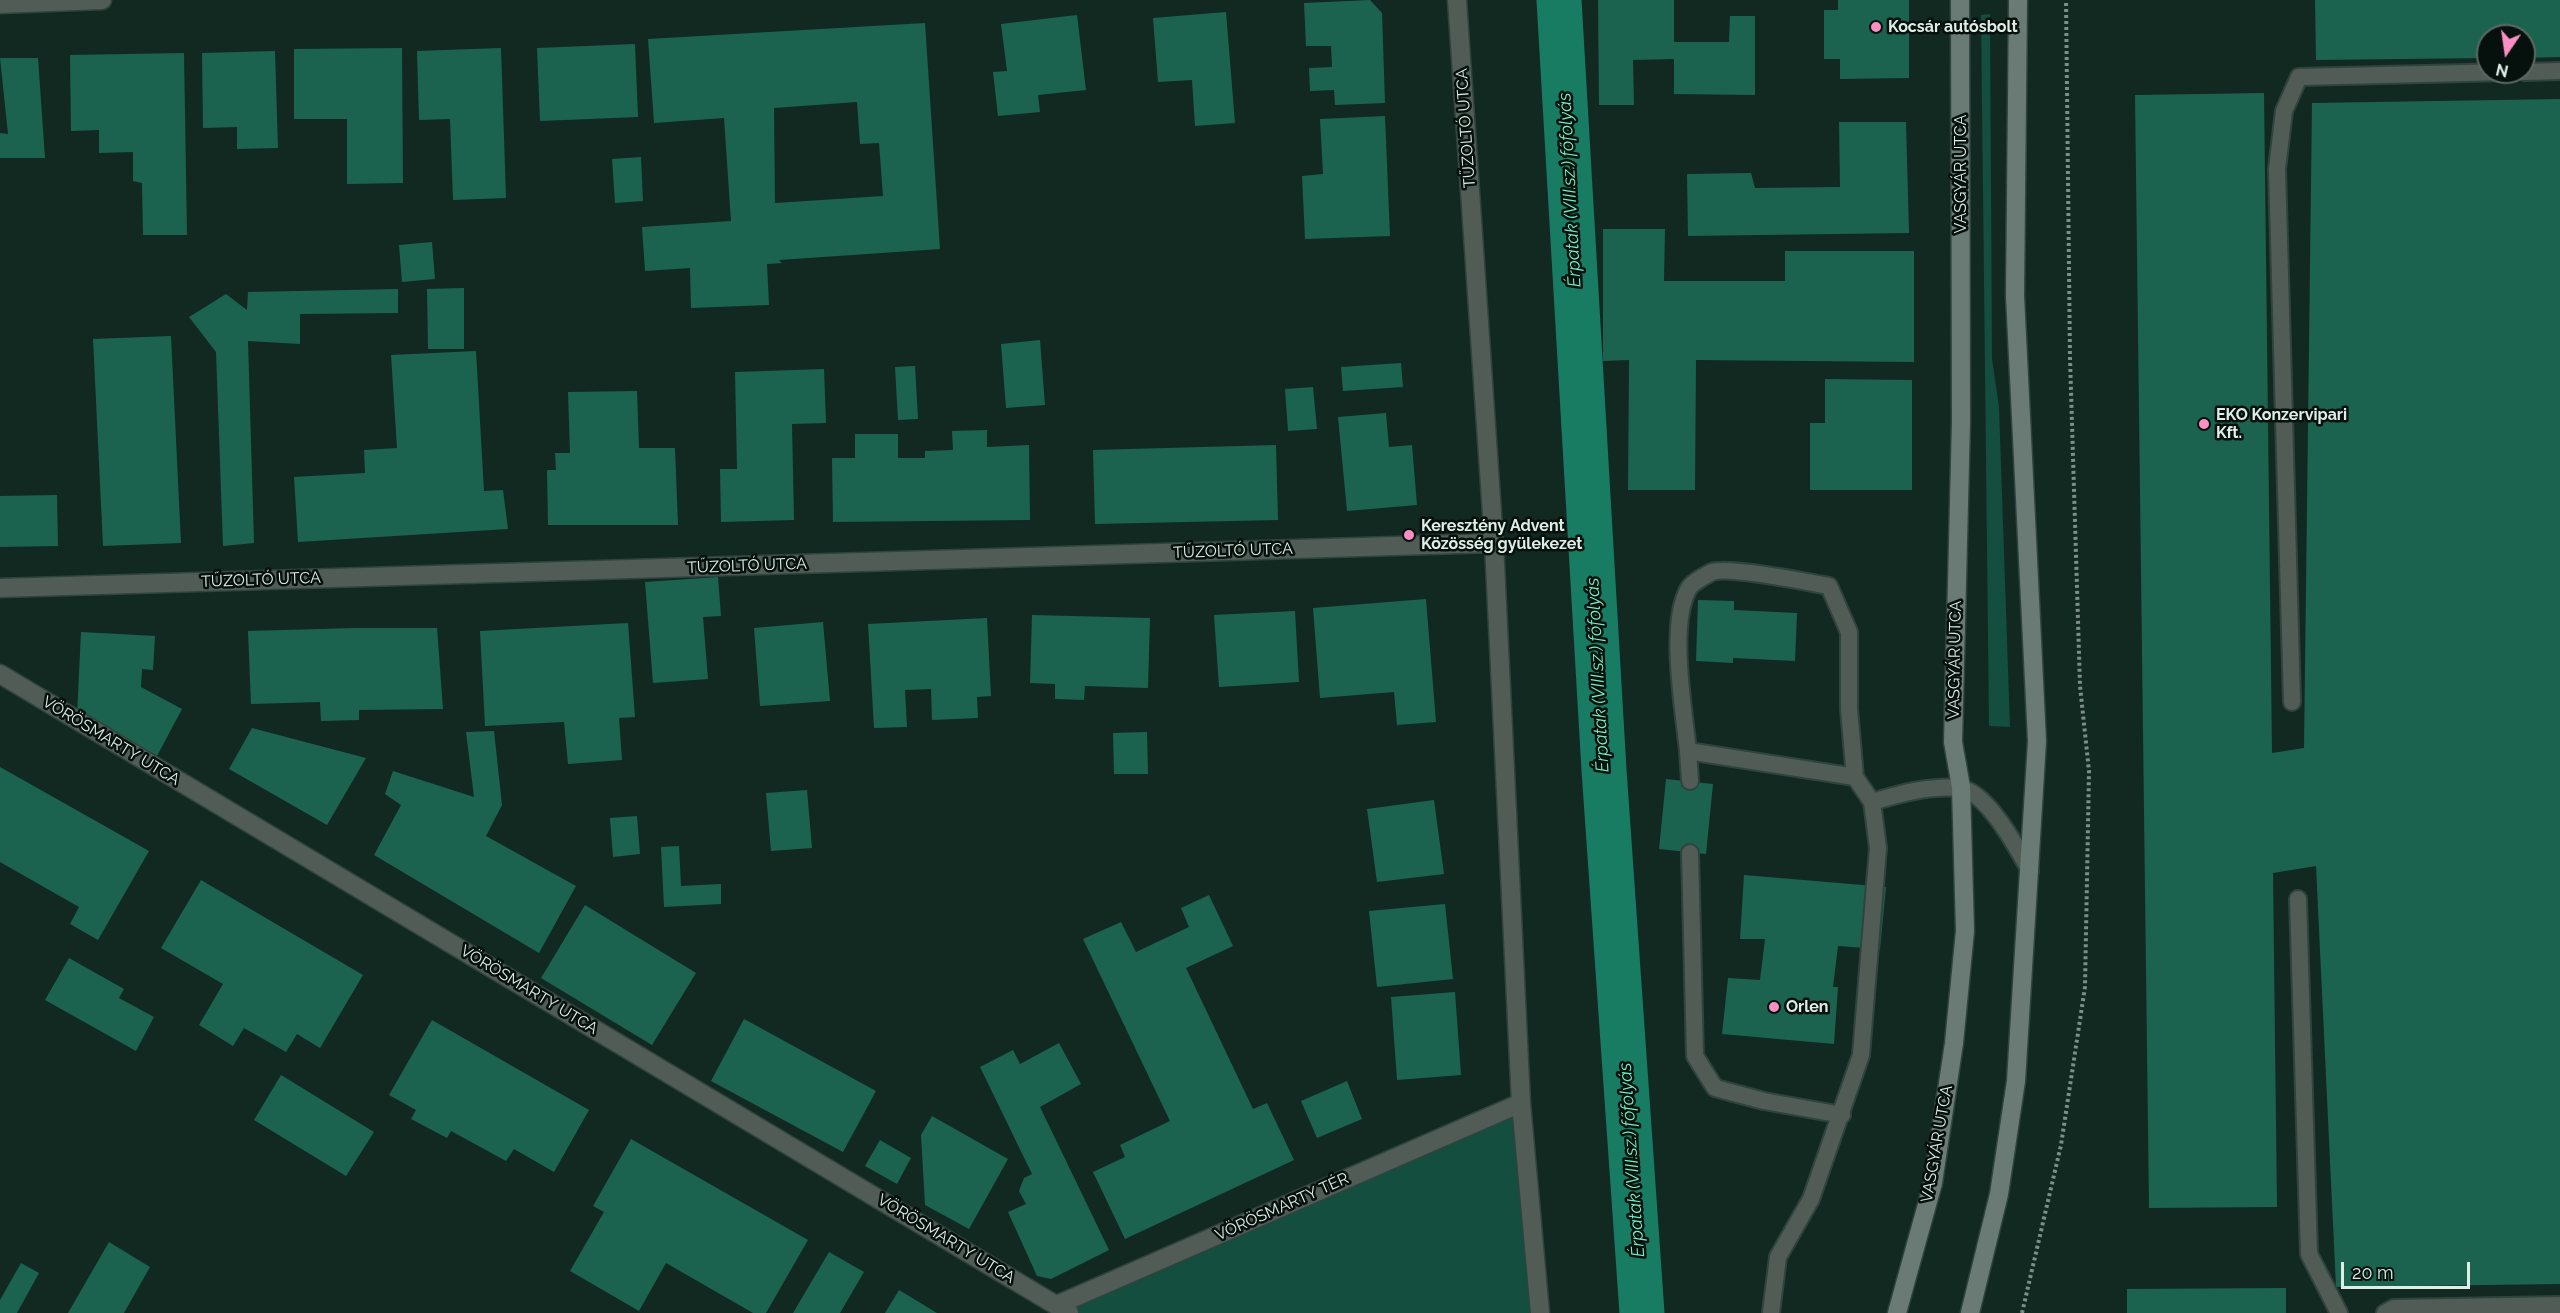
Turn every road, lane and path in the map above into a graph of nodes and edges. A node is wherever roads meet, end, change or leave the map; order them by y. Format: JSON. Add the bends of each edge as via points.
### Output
{"nodes":[{"id":1,"x":102,"y":0,"type":"edge"},
{"id":2,"x":1457,"y":0,"type":"edge"},
{"id":3,"x":1960,"y":0,"type":"edge"},
{"id":4,"x":2018,"y":0,"type":"edge"},
{"id":5,"x":2066,"y":0,"type":"edge"},
{"id":6,"x":0,"y":4,"type":"edge"},
{"id":7,"x":2560,"y":71,"type":"edge"},
{"id":8,"x":2536,"y":72,"type":"edge"},
{"id":9,"x":2476,"y":73,"type":"edge"},
{"id":10,"x":1494,"y":543,"type":"junction"},
{"id":11,"x":0,"y":588,"type":"edge"},
{"id":12,"x":0,"y":674,"type":"edge"},
{"id":13,"x":2292,"y":702,"type":"dead end"},
{"id":14,"x":1688,"y":751,"type":"junction"},
{"id":15,"x":1855,"y":777,"type":"junction"},
{"id":16,"x":1690,"y":781,"type":"dead end"},
{"id":17,"x":1961,"y":787,"type":"junction"},
{"id":18,"x":1872,"y":802,"type":"junction"},
{"id":19,"x":1690,"y":853,"type":"dead end"},
{"id":20,"x":2030,"y":871,"type":"junction"},
{"id":21,"x":2298,"y":899,"type":"dead end"},
{"id":22,"x":1521,"y":1103,"type":"junction"},
{"id":23,"x":1842,"y":1115,"type":"junction"},
{"id":24,"x":2560,"y":1305,"type":"edge"},
{"id":25,"x":1063,"y":1309,"type":"edge"},
{"id":26,"x":1540,"y":1313,"type":"edge"},
{"id":27,"x":1771,"y":1313,"type":"edge"},
{"id":28,"x":1897,"y":1313,"type":"edge"},
{"id":29,"x":1970,"y":1313,"type":"edge"},
{"id":30,"x":2022,"y":1313,"type":"edge"},
{"id":31,"x":2339,"y":1313,"type":"edge"},
{"id":32,"x":2385,"y":1313,"type":"edge"}],
"edges":[{"from":1,"to":6,"type":"street"},
{"from":2,"to":10,"type":"street","name":"TŰZOLTÓ UTCA"},
{"from":3,"to":17,"type":"main road","name":"VASGYÁR UTCA","via":[[1961,422],[1953,742]]},
{"from":4,"to":20,"type":"main road","via":[[2015,296],[2037,741]]},
{"from":5,"to":30,"type":"path","via":[[2077,604],[2089,771],[2085,987],[2061,1144]]},
{"from":7,"to":8,"type":"lane"},
{"from":9,"to":13,"type":"lane","via":[[2299,77],[2284,111],[2277,169]]},
{"from":10,"to":11,"type":"street","name":"TŰZOLTÓ UTCA"},
{"from":10,"to":22,"type":"street","name":"TŰZOLTÓ UTCA"},
{"from":12,"to":25,"type":"street","name":"VÖRÖSMARTY UTCA"},
{"from":14,"to":15,"type":"lane"},
{"from":14,"to":15,"type":"lane","via":[[1679,674],[1681,615],[1690,587],[1713,572],[1771,575],[1829,586],[1849,632],[1849,709]]},
{"from":14,"to":16,"type":"lane"},
{"from":15,"to":18,"type":"lane"},
{"from":17,"to":18,"type":"lane","via":[[1908,791]]},
{"from":17,"to":20,"type":"lane","via":[[2003,823]]},
{"from":17,"to":28,"type":"main road","name":"VASGYÁR UTCA","via":[[1965,932],[1954,1043],[1933,1183]]},
{"from":18,"to":23,"type":"lane","via":[[1878,848],[1861,1055]]},
{"from":19,"to":23,"type":"lane","via":[[1695,1056],[1715,1088]]},
{"from":20,"to":29,"type":"main road","via":[[2016,1081],[1999,1194]]},
{"from":21,"to":31,"type":"lane","via":[[2309,1254]]},
{"from":22,"to":25,"type":"street","name":"VÖRÖSMARTY TÉR"},
{"from":22,"to":26,"type":"street"},
{"from":23,"to":27,"type":"lane","via":[[1811,1199],[1778,1257]]},
{"from":24,"to":32,"type":"lane","via":[[2394,1308]]}]}
